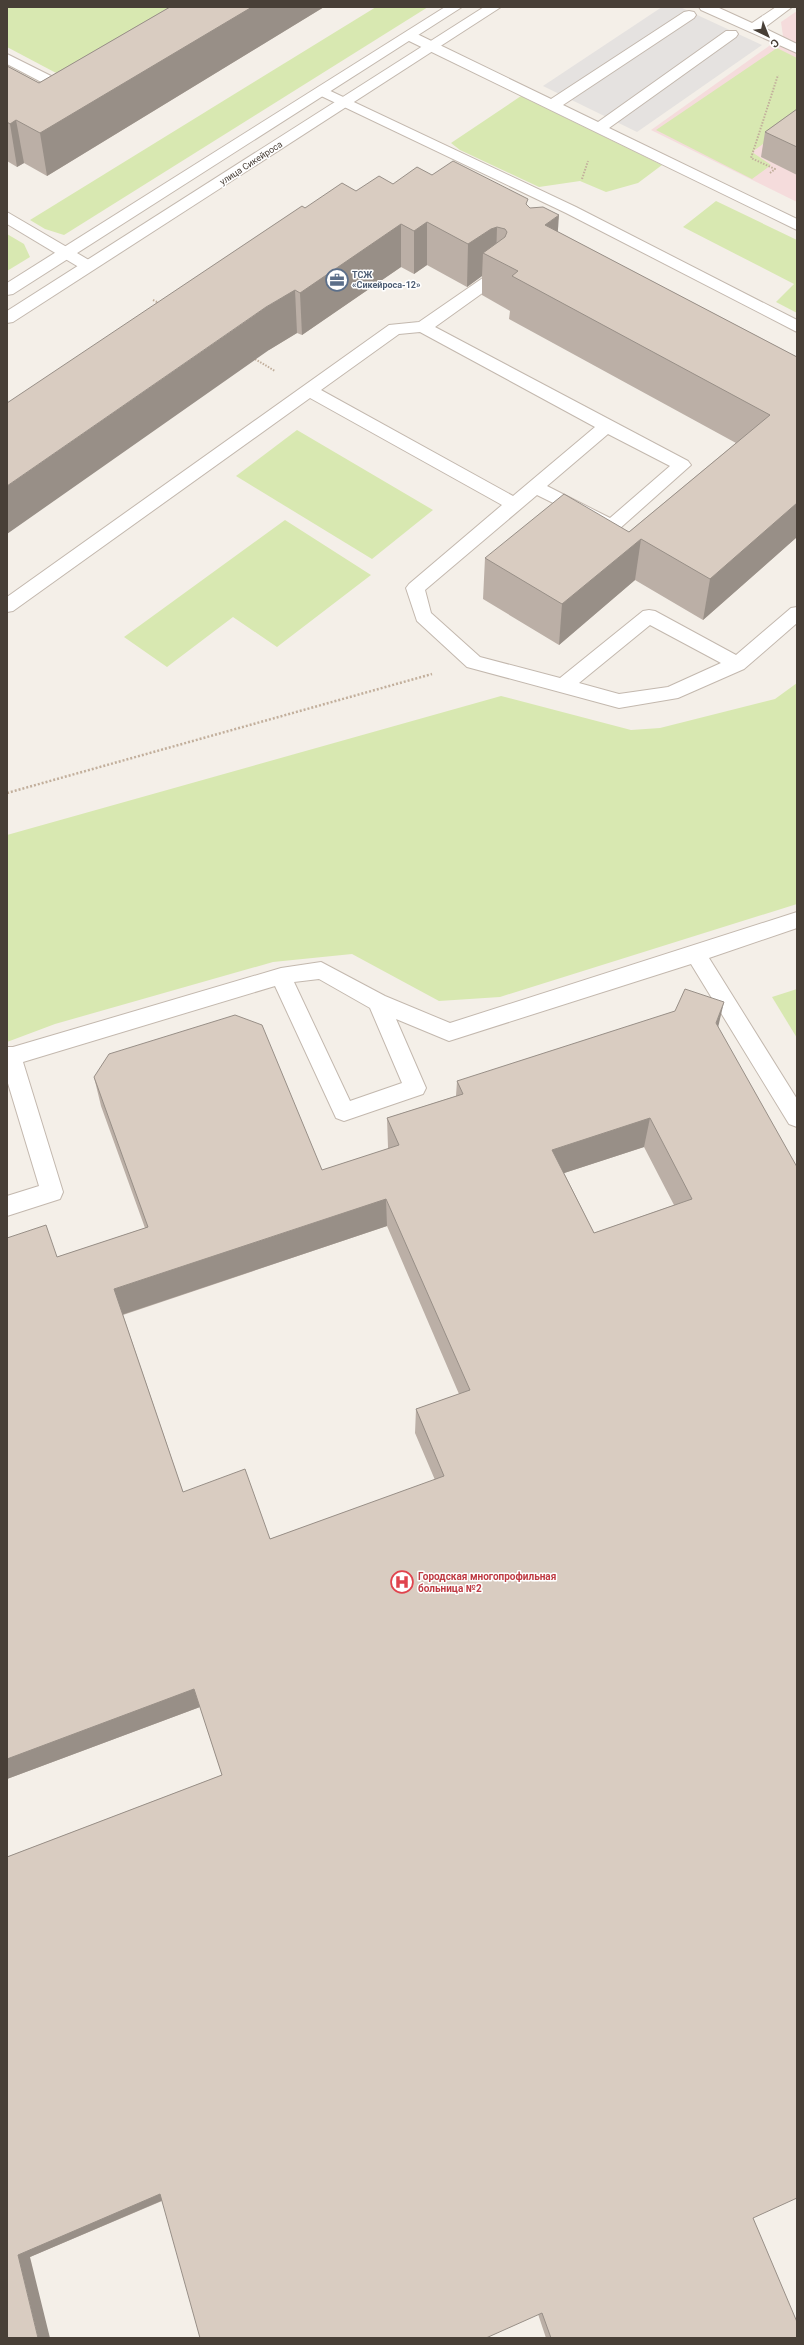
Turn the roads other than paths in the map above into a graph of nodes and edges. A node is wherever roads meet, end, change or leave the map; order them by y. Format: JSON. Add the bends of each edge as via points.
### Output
{"nodes":[{"id":1,"x":455,"y":7,"type":"edge"},
{"id":2,"x":494,"y":7,"type":"edge"},
{"id":3,"x":706,"y":7,"type":"edge"},
{"id":4,"x":785,"y":7,"type":"edge"},
{"id":5,"x":689,"y":15,"type":"dead end"},
{"id":6,"x":753,"y":29,"type":"junction"},
{"id":7,"x":730,"y":34,"type":"dead end"},
{"id":8,"x":410,"y":36,"type":"junction"},
{"id":9,"x":432,"y":46,"type":"junction"},
{"id":10,"x":797,"y":49,"type":"edge"},
{"id":11,"x":7,"y":58,"type":"edge"},
{"id":12,"x":52,"y":82,"type":"edge"},
{"id":13,"x":322,"y":91,"type":"junction"},
{"id":14,"x":346,"y":102,"type":"junction"},
{"id":15,"x":553,"y":105,"type":"junction"},
{"id":16,"x":599,"y":128,"type":"junction"},
{"id":17,"x":7,"y":217,"type":"edge"},
{"id":18,"x":797,"y":224,"type":"edge"},
{"id":19,"x":66,"y":253,"type":"junction"},
{"id":20,"x":88,"y":266,"type":"junction"},
{"id":21,"x":496,"y":276,"type":"edge"},
{"id":22,"x":7,"y":290,"type":"edge"},
{"id":23,"x":7,"y":318,"type":"edge"},
{"id":24,"x":423,"y":327,"type":"junction"},
{"id":25,"x":797,"y":327,"type":"edge"},
{"id":26,"x":310,"y":391,"type":"junction"},
{"id":27,"x":607,"y":426,"type":"junction"},
{"id":28,"x":534,"y":486,"type":"junction"},
{"id":29,"x":514,"y":504,"type":"junction"},
{"id":30,"x":7,"y":606,"type":"edge"},
{"id":31,"x":797,"y":613,"type":"edge"},
{"id":32,"x":737,"y":664,"type":"junction"},
{"id":33,"x":563,"y":686,"type":"junction"},
{"id":34,"x":797,"y":920,"type":"edge"},
{"id":35,"x":696,"y":954,"type":"junction"},
{"id":36,"x":281,"y":976,"type":"junction"},
{"id":37,"x":378,"y":1002,"type":"junction"},
{"id":38,"x":9,"y":1057,"type":"edge"},
{"id":39,"x":797,"y":1118,"type":"edge"},
{"id":40,"x":7,"y":1206,"type":"edge"}],
"edges":[{"from":1,"to":8,"type":"street"},
{"from":2,"to":9,"type":"street","name":"улица Сикейроса"},
{"from":3,"to":6,"type":"street"},
{"from":4,"to":6,"type":"street"},
{"from":5,"to":15,"type":"street"},
{"from":6,"to":10,"type":"street"},
{"from":7,"to":16,"type":"street"},
{"from":8,"to":9,"type":"street"},
{"from":8,"to":13,"type":"street"},
{"from":9,"to":14,"type":"street","name":"улица Сикейроса"},
{"from":9,"to":15,"type":"street"},
{"from":11,"to":12,"type":"street"},
{"from":13,"to":14,"type":"street"},
{"from":13,"to":19,"type":"street"},
{"from":14,"to":20,"type":"street","name":"улица Сикейроса"},
{"from":14,"to":25,"type":"street","via":[[566,216]]},
{"from":15,"to":16,"type":"street"},
{"from":16,"to":18,"type":"street"},
{"from":17,"to":19,"type":"street"},
{"from":19,"to":20,"type":"street"},
{"from":19,"to":22,"type":"street"},
{"from":20,"to":23,"type":"street","name":"улица Сикейроса"},
{"from":21,"to":24,"type":"street"},
{"from":24,"to":26,"type":"street","via":[[395,329]]},
{"from":24,"to":27,"type":"street"},
{"from":26,"to":29,"type":"street"},
{"from":26,"to":30,"type":"street"},
{"from":27,"to":28,"type":"street"},
{"from":27,"to":28,"type":"street","via":[[682,465],[612,526]]},
{"from":28,"to":29,"type":"street"},
{"from":29,"to":33,"type":"street","via":[[415,588],[423,616],[474,662]]},
{"from":31,"to":32,"type":"street"},
{"from":32,"to":33,"type":"street","via":[[671,693],[620,701]]},
{"from":32,"to":33,"type":"street","via":[[649,616]]},
{"from":34,"to":35,"type":"street"},
{"from":35,"to":37,"type":"street","via":[[449,1032]]},
{"from":35,"to":39,"type":"street"},
{"from":36,"to":37,"type":"street","via":[[321,970]]},
{"from":36,"to":37,"type":"street","via":[[344,1112],[415,1088]]},
{"from":36,"to":38,"type":"street"},
{"from":38,"to":40,"type":"street","via":[[52,1192]]}]}
